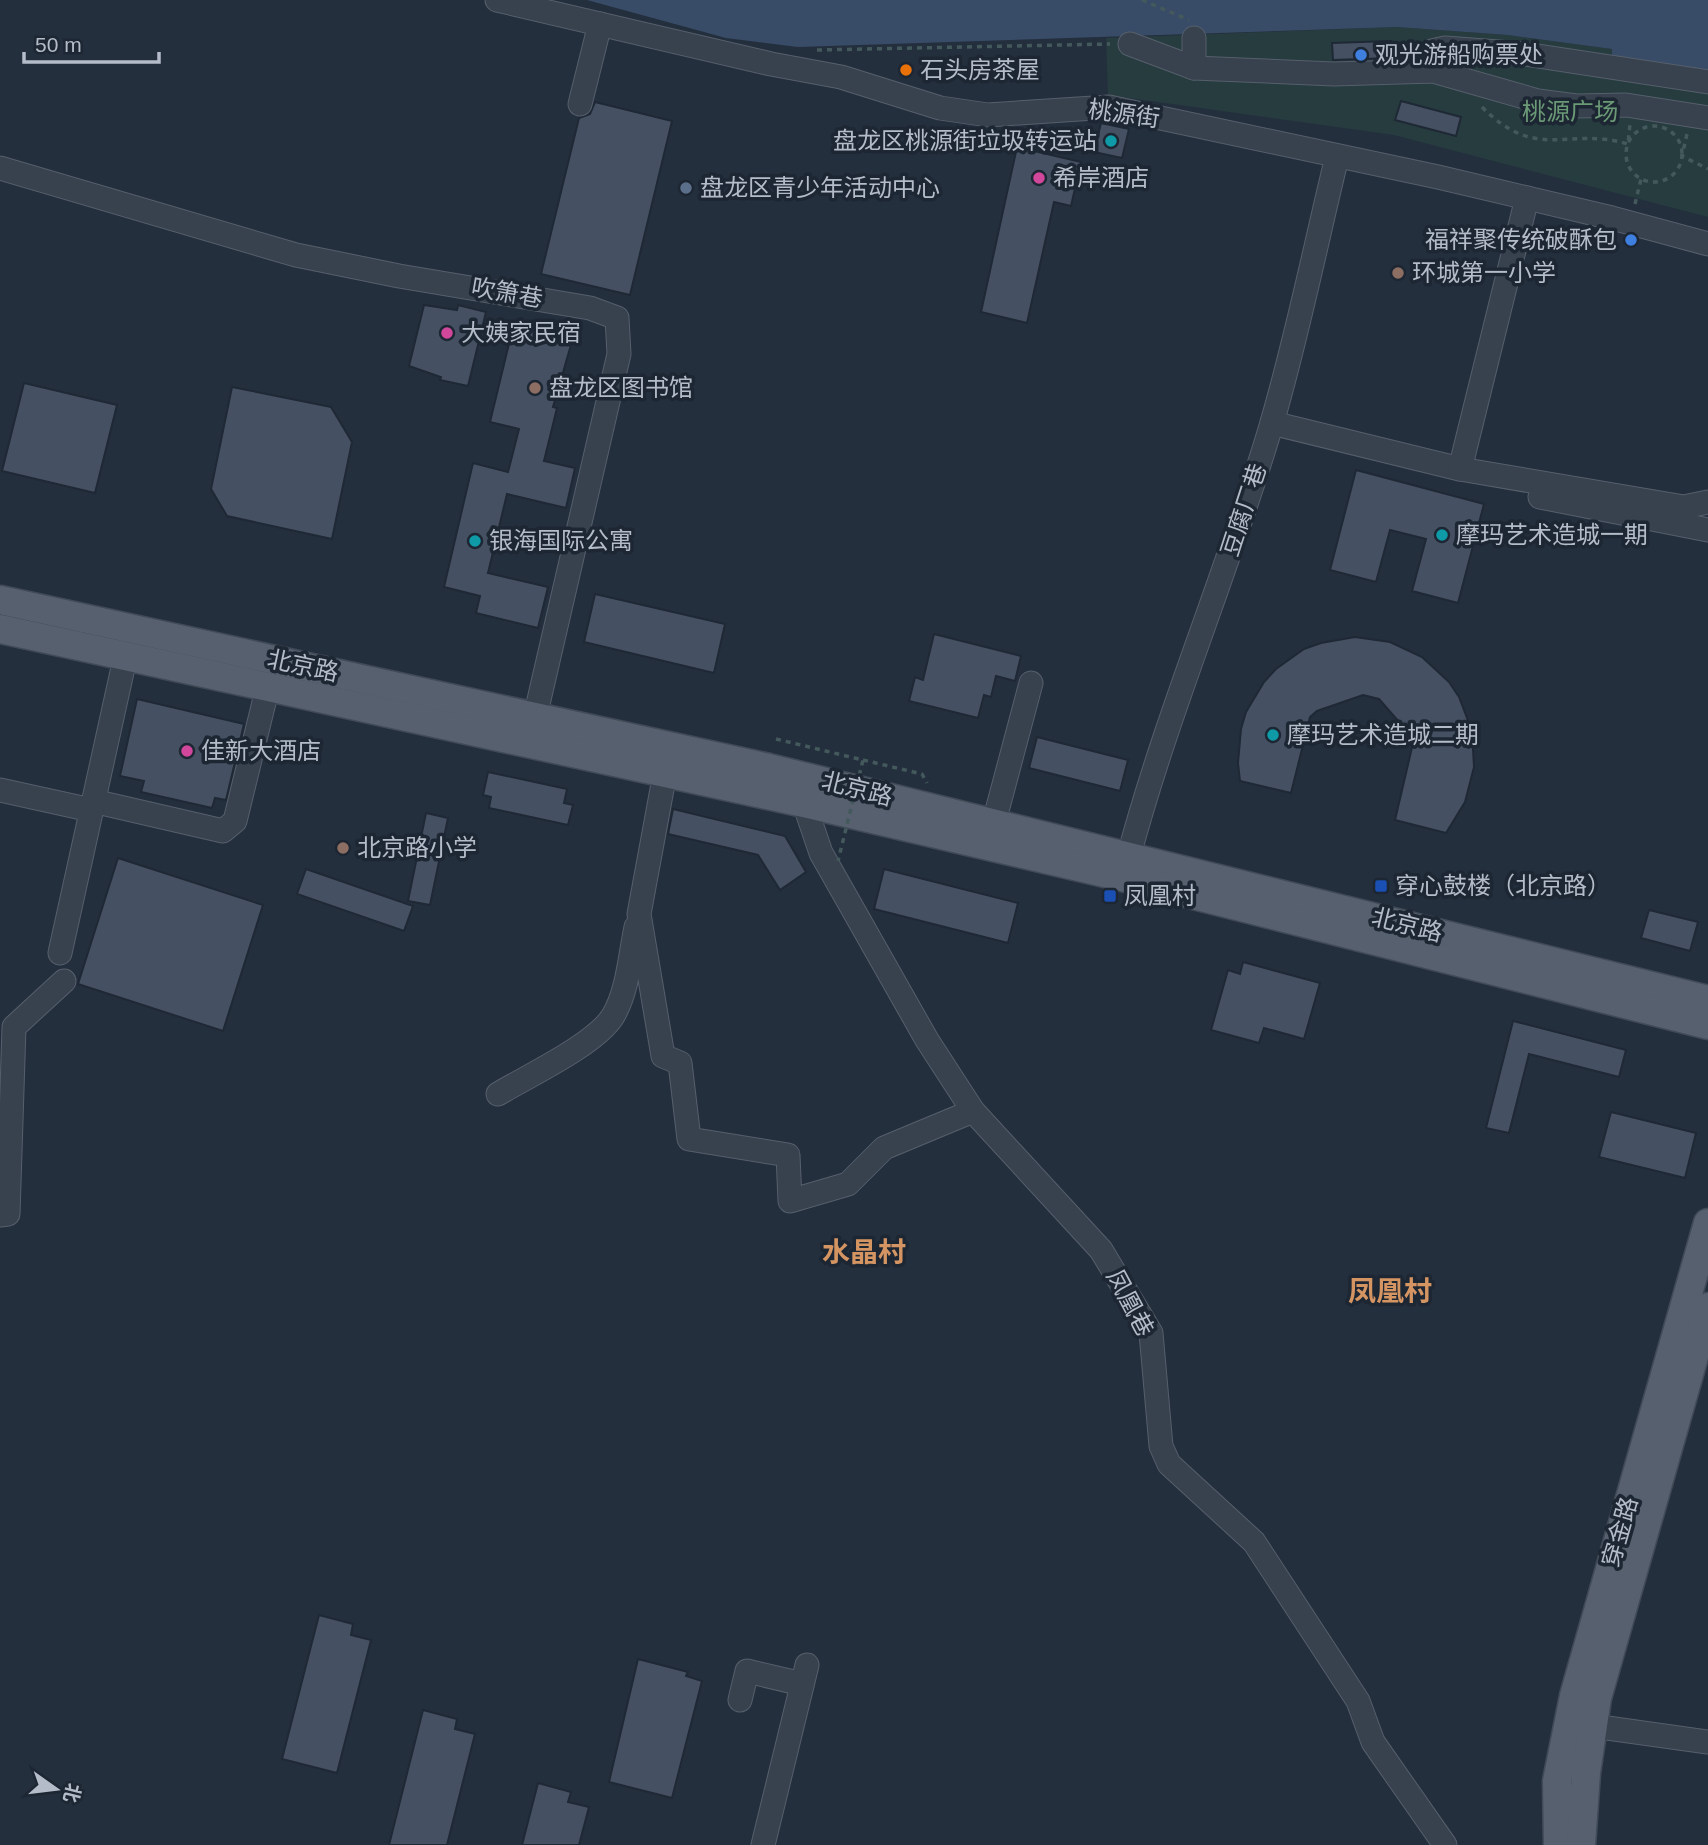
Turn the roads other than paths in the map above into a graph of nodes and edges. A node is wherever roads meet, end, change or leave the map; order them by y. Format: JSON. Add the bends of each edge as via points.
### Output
{"nodes":[{"id":1,"x":497,"y":0,"type":"edge"},
{"id":2,"x":600,"y":24,"type":"junction"},
{"id":3,"x":1195,"y":38,"type":"road end"},
{"id":4,"x":1130,"y":44,"type":"road end"},
{"id":5,"x":1194,"y":68,"type":"junction"},
{"id":6,"x":1423,"y":71,"type":"junction"},
{"id":7,"x":1708,"y":82,"type":"edge"},
{"id":8,"x":580,"y":104,"type":"dead end"},
{"id":9,"x":1708,"y":118,"type":"edge"},
{"id":10,"x":1337,"y":157,"type":"junction"},
{"id":11,"x":0,"y":168,"type":"edge"},
{"id":12,"x":1527,"y":198,"type":"junction"},
{"id":13,"x":1708,"y":244,"type":"edge"},
{"id":14,"x":1272,"y":423,"type":"junction"},
{"id":15,"x":1460,"y":469,"type":"junction"},
{"id":16,"x":1507,"y":491,"type":"dead end"},
{"id":17,"x":1708,"y":502,"type":"edge"},
{"id":18,"x":1708,"y":530,"type":"edge"},
{"id":19,"x":0,"y":600,"type":"edge"},
{"id":20,"x":0,"y":629,"type":"edge"},
{"id":21,"x":126,"y":654,"type":"junction"},
{"id":22,"x":1031,"y":683,"type":"dead end"},
{"id":23,"x":268,"y":686,"type":"junction"},
{"id":24,"x":535,"y":717,"type":"junction"},
{"id":25,"x":665,"y":773,"type":"junction"},
{"id":26,"x":0,"y":790,"type":"edge"},
{"id":27,"x":804,"y":803,"type":"junction"},
{"id":28,"x":99,"y":807,"type":"junction"},
{"id":29,"x":993,"y":822,"type":"junction"},
{"id":30,"x":1129,"y":855,"type":"junction"},
{"id":31,"x":639,"y":914,"type":"junction"},
{"id":32,"x":60,"y":953,"type":"dead end"},
{"id":33,"x":64,"y":981,"type":"dead end"},
{"id":34,"x":1708,"y":1000,"type":"edge"},
{"id":35,"x":1708,"y":1025,"type":"edge"},
{"id":36,"x":498,"y":1094,"type":"dead end"},
{"id":37,"x":973,"y":1111,"type":"junction"},
{"id":38,"x":4,"y":1215,"type":"edge"},
{"id":39,"x":1708,"y":1223,"type":"edge"},
{"id":40,"x":1708,"y":1307,"type":"edge"},
{"id":41,"x":740,"y":1700,"type":"dead end"},
{"id":42,"x":1593,"y":1726,"type":"junction"},
{"id":43,"x":1708,"y":1742,"type":"edge"},
{"id":44,"x":763,"y":1845,"type":"edge"},
{"id":45,"x":1445,"y":1845,"type":"edge"},
{"id":46,"x":1558,"y":1845,"type":"edge"},
{"id":47,"x":1581,"y":1845,"type":"edge"}],
"edges":[{"from":1,"to":2,"type":"street","name":"桃源街"},
{"from":2,"to":8,"type":"street"},
{"from":2,"to":10,"type":"street","name":"桃源街","via":[[841,77],[940,108],[988,115],[1109,107]]},
{"from":3,"to":5,"type":"street"},
{"from":4,"to":5,"type":"street"},
{"from":5,"to":6,"type":"street","via":[[1334,74]]},
{"from":6,"to":7,"type":"street","via":[[1432,51],[1446,48],[1538,55]]},
{"from":6,"to":9,"type":"street","via":[[1463,77],[1538,101],[1576,106],[1626,104]]},
{"from":10,"to":12,"type":"street","name":"桃源街"},
{"from":10,"to":14,"type":"street","name":"豆腐厂巷"},
{"from":11,"to":24,"type":"street","name":"吹箫巷","via":[[296,256],[590,308],[618,318],[619,354]]},
{"from":12,"to":13,"type":"street","name":"桃源街"},
{"from":12,"to":15,"type":"street"},
{"from":14,"to":15,"type":"street"},
{"from":14,"to":30,"type":"street","name":"豆腐厂巷","via":[[1146,790]]},
{"from":15,"to":17,"type":"street","via":[[1684,507]]},
{"from":16,"to":18,"type":"street"},
{"from":19,"to":24,"type":"main road","name":"北京路"},
{"from":20,"to":21,"type":"main road","name":"北京路"},
{"from":21,"to":23,"type":"main road","name":"北京路"},
{"from":21,"to":28,"type":"street"},
{"from":22,"to":29,"type":"street"},
{"from":23,"to":25,"type":"main road","name":"北京路"},
{"from":23,"to":28,"type":"street","via":[[235,821],[223,831]]},
{"from":24,"to":29,"type":"main road","name":"北京路"},
{"from":25,"to":27,"type":"main road","name":"北京路"},
{"from":25,"to":31,"type":"street"},
{"from":26,"to":28,"type":"street"},
{"from":27,"to":35,"type":"main road","name":"北京路","via":[[1122,877]]},
{"from":27,"to":37,"type":"street","name":"凤凰巷","via":[[821,853],[927,1040]]},
{"from":28,"to":32,"type":"street"},
{"from":29,"to":30,"type":"main road","name":"北京路"},
{"from":30,"to":34,"type":"main road","name":"北京路"},
{"from":31,"to":36,"type":"street","via":[[622,994],[601,1033]]},
{"from":31,"to":37,"type":"street","via":[[657,1033],[663,1056],[680,1063],[689,1139],[788,1155],[790,1201],[848,1184],[884,1148]]},
{"from":33,"to":38,"type":"street","via":[[14,1027]]},
{"from":37,"to":45,"type":"street","name":"凤凰巷","via":[[1101,1250],[1151,1333],[1160,1446],[1169,1464],[1254,1542],[1358,1701],[1373,1742]]},
{"from":39,"to":46,"type":"main road","name":"穿金路","via":[[1574,1696],[1557,1781]]},
{"from":40,"to":42,"type":"main road","name":"穿金路","via":[[1597,1698]]},
{"from":41,"to":44,"type":"street","via":[[747,1671],[804,1674]]},
{"from":42,"to":43,"type":"street"},
{"from":42,"to":47,"type":"main road","name":"穿金路"}]}
